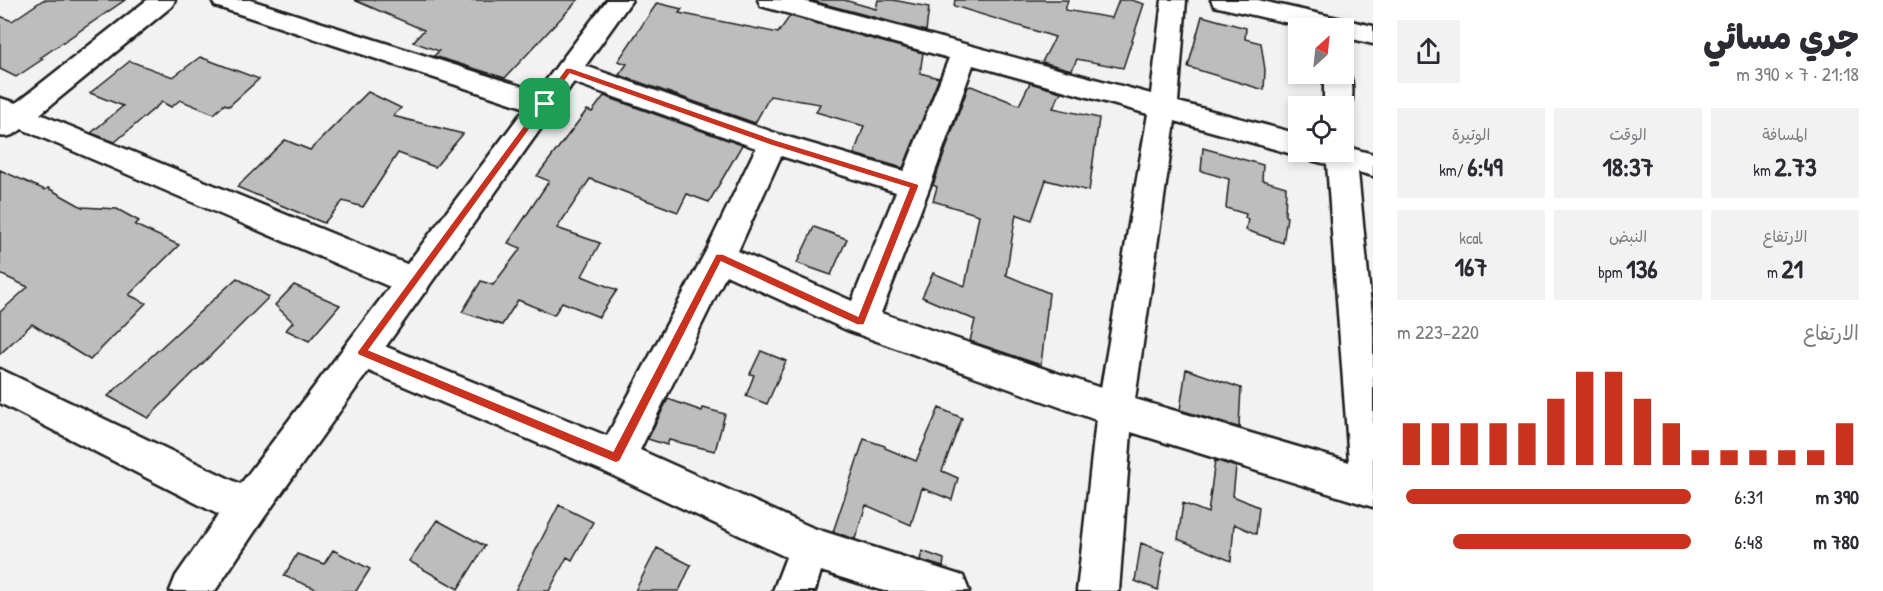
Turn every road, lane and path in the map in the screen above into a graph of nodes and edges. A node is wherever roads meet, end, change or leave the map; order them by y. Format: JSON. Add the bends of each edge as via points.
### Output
{"nodes":[{"id":1,"x":163,"y":0,"type":"edge"},
{"id":2,"x":224,"y":0,"type":"edge"},
{"id":3,"x":620,"y":0,"type":"edge"},
{"id":4,"x":771,"y":0,"type":"edge"},
{"id":5,"x":1174,"y":0,"type":"edge"},
{"id":6,"x":1223,"y":0,"type":"edge"},
{"id":7,"x":1332,"y":0,"type":"edge"},
{"id":8,"x":834,"y":9,"type":"edge"},
{"id":9,"x":1297,"y":18,"type":"edge"},
{"id":10,"x":1333,"y":18,"type":"edge"},
{"id":11,"x":1354,"y":31,"type":"edge"},
{"id":12,"x":1373,"y":35,"type":"edge"},
{"id":13,"x":964,"y":54,"type":"junction"},
{"id":14,"x":568,"y":70,"type":"junction"},
{"id":15,"x":545,"y":104,"type":"junction"},
{"id":16,"x":1163,"y":109,"type":"junction"},
{"id":17,"x":7,"y":118,"type":"edge"},
{"id":18,"x":773,"y":143,"type":"junction"},
{"id":19,"x":1288,"y":143,"type":"edge"},
{"id":20,"x":1354,"y":159,"type":"edge"},
{"id":21,"x":1335,"y":162,"type":"edge"},
{"id":22,"x":1373,"y":165,"type":"edge"},
{"id":23,"x":915,"y":186,"type":"junction"},
{"id":24,"x":719,"y":257,"type":"junction"},
{"id":25,"x":414,"y":282,"type":"junction"},
{"id":26,"x":861,"y":321,"type":"junction"},
{"id":27,"x":362,"y":352,"type":"junction"},
{"id":28,"x":0,"y":386,"type":"edge"},
{"id":29,"x":1115,"y":410,"type":"junction"},
{"id":30,"x":616,"y":458,"type":"junction"},
{"id":31,"x":1371,"y":487,"type":"edge"},
{"id":32,"x":247,"y":508,"type":"junction"},
{"id":33,"x":809,"y":547,"type":"junction"},
{"id":34,"x":198,"y":589,"type":"edge"},
{"id":35,"x":794,"y":591,"type":"edge"},
{"id":36,"x":948,"y":591,"type":"edge"},
{"id":37,"x":1098,"y":591,"type":"edge"}],
"edges":[{"from":1,"to":17,"type":"street"},
{"from":2,"to":15,"type":"street"},
{"from":3,"to":14,"type":"street"},
{"from":4,"to":8,"type":"street"},
{"from":5,"to":16,"type":"street"},
{"from":6,"to":9,"type":"street"},
{"from":7,"to":10,"type":"street"},
{"from":8,"to":13,"type":"street"},
{"from":11,"to":12,"type":"street"},
{"from":13,"to":16,"type":"street"},
{"from":13,"to":23,"type":"street"},
{"from":14,"to":15,"type":"street"},
{"from":14,"to":18,"type":"street"},
{"from":15,"to":25,"type":"street"},
{"from":16,"to":19,"type":"street"},
{"from":16,"to":29,"type":"street"},
{"from":17,"to":25,"type":"street"},
{"from":18,"to":23,"type":"street"},
{"from":18,"to":24,"type":"street"},
{"from":20,"to":22,"type":"street"},
{"from":21,"to":31,"type":"street"},
{"from":23,"to":26,"type":"street"},
{"from":24,"to":26,"type":"street"},
{"from":24,"to":30,"type":"street"},
{"from":25,"to":27,"type":"street"},
{"from":26,"to":29,"type":"street"},
{"from":27,"to":30,"type":"street"},
{"from":27,"to":32,"type":"street"},
{"from":28,"to":32,"type":"street"},
{"from":29,"to":31,"type":"street"},
{"from":29,"to":37,"type":"street"},
{"from":30,"to":33,"type":"street"},
{"from":32,"to":34,"type":"street"},
{"from":33,"to":35,"type":"street"},
{"from":33,"to":36,"type":"street"}]}
